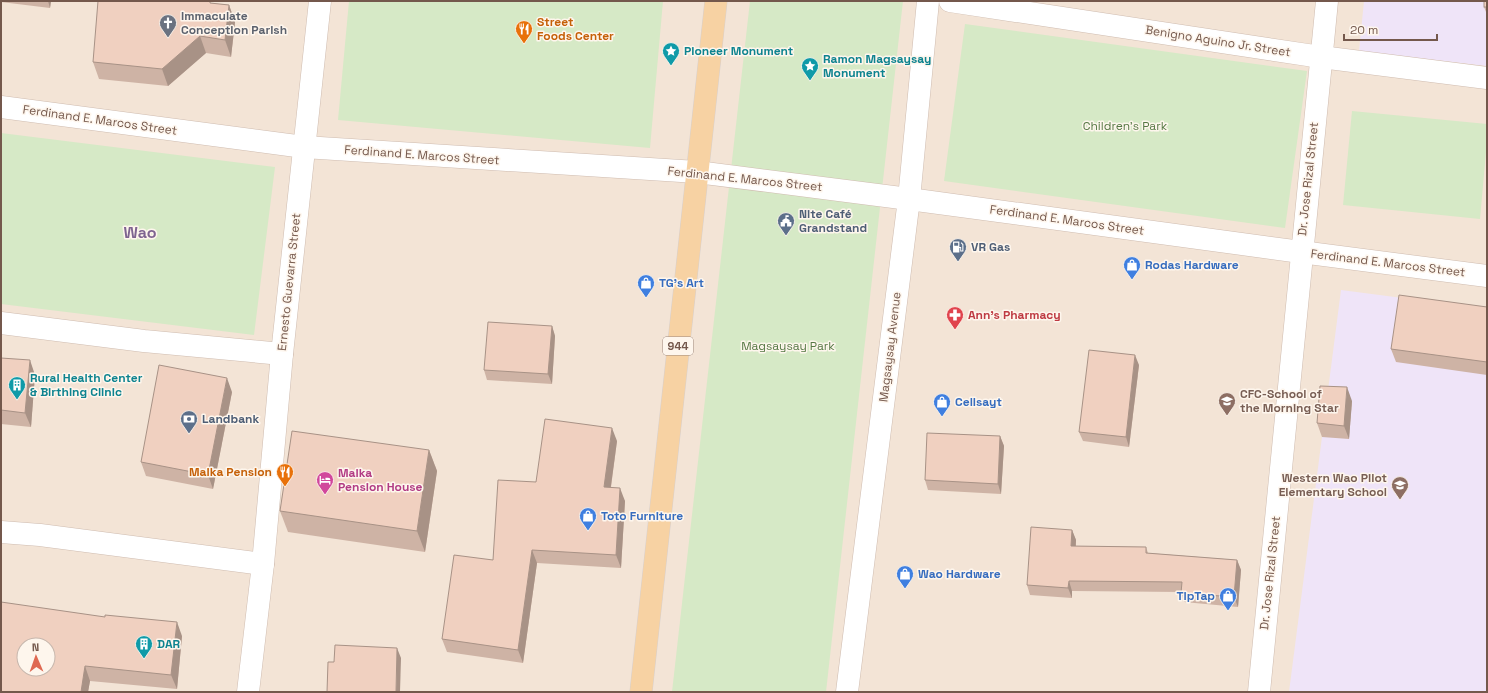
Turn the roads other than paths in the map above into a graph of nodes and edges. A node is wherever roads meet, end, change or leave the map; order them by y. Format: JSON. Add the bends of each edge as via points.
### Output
{"nodes":[{"id":1,"x":320,"y":1,"type":"edge"},
{"id":2,"x":716,"y":1,"type":"edge"},
{"id":3,"x":928,"y":1,"type":"edge"},
{"id":4,"x":950,"y":1,"type":"edge"},
{"id":5,"x":1327,"y":1,"type":"edge"},
{"id":6,"x":1320,"y":57,"type":"junction"},
{"id":7,"x":1487,"y":78,"type":"edge"},
{"id":8,"x":1,"y":107,"type":"edge"},
{"id":9,"x":304,"y":147,"type":"junction"},
{"id":10,"x":697,"y":172,"type":"junction"},
{"id":11,"x":909,"y":199,"type":"junction"},
{"id":12,"x":1301,"y":252,"type":"junction"},
{"id":13,"x":1487,"y":276,"type":"edge"},
{"id":14,"x":1,"y":323,"type":"edge"},
{"id":15,"x":282,"y":354,"type":"junction"},
{"id":16,"x":1,"y":532,"type":"edge"},
{"id":17,"x":263,"y":564,"type":"junction"},
{"id":18,"x":248,"y":692,"type":"edge"},
{"id":19,"x":641,"y":692,"type":"edge"},
{"id":20,"x":848,"y":692,"type":"edge"},
{"id":21,"x":1259,"y":692,"type":"edge"}],
"edges":[{"from":1,"to":9,"type":"street","name":"Ernesto Guevarra Street"},
{"from":2,"to":10,"type":"main road","number":"944"},
{"from":3,"to":11,"type":"street","name":"Magsaysay Avenue"},
{"from":4,"to":6,"type":"street","name":"Benigno Aguino Jr. Street"},
{"from":5,"to":6,"type":"street","name":"Dr. Jose Rizal Street"},
{"from":6,"to":7,"type":"street","name":"Benigno Aguino Jr. Street"},
{"from":6,"to":12,"type":"street","name":"Dr. Jose Rizal Street"},
{"from":8,"to":9,"type":"street","name":"Ferdinand E. Marcos Street"},
{"from":9,"to":10,"type":"street","name":"Ferdinand E. Marcos Street"},
{"from":9,"to":15,"type":"street","name":"Ernesto Guevarra Street"},
{"from":10,"to":11,"type":"street","name":"Ferdinand E. Marcos Street"},
{"from":10,"to":19,"type":"main road","number":"944"},
{"from":11,"to":12,"type":"street","name":"Ferdinand E. Marcos Street"},
{"from":11,"to":20,"type":"street","name":"Magsaysay Avenue"},
{"from":12,"to":13,"type":"street","name":"Ferdinand E. Marcos Street"},
{"from":12,"to":21,"type":"street","name":"Dr. Jose Rizal Street"},
{"from":14,"to":15,"type":"street","via":[[144,341]]},
{"from":15,"to":17,"type":"street","name":"Ernesto Guevarra Street"},
{"from":16,"to":17,"type":"street"},
{"from":17,"to":18,"type":"street","name":"Ernesto Guevarra Street"}]}
